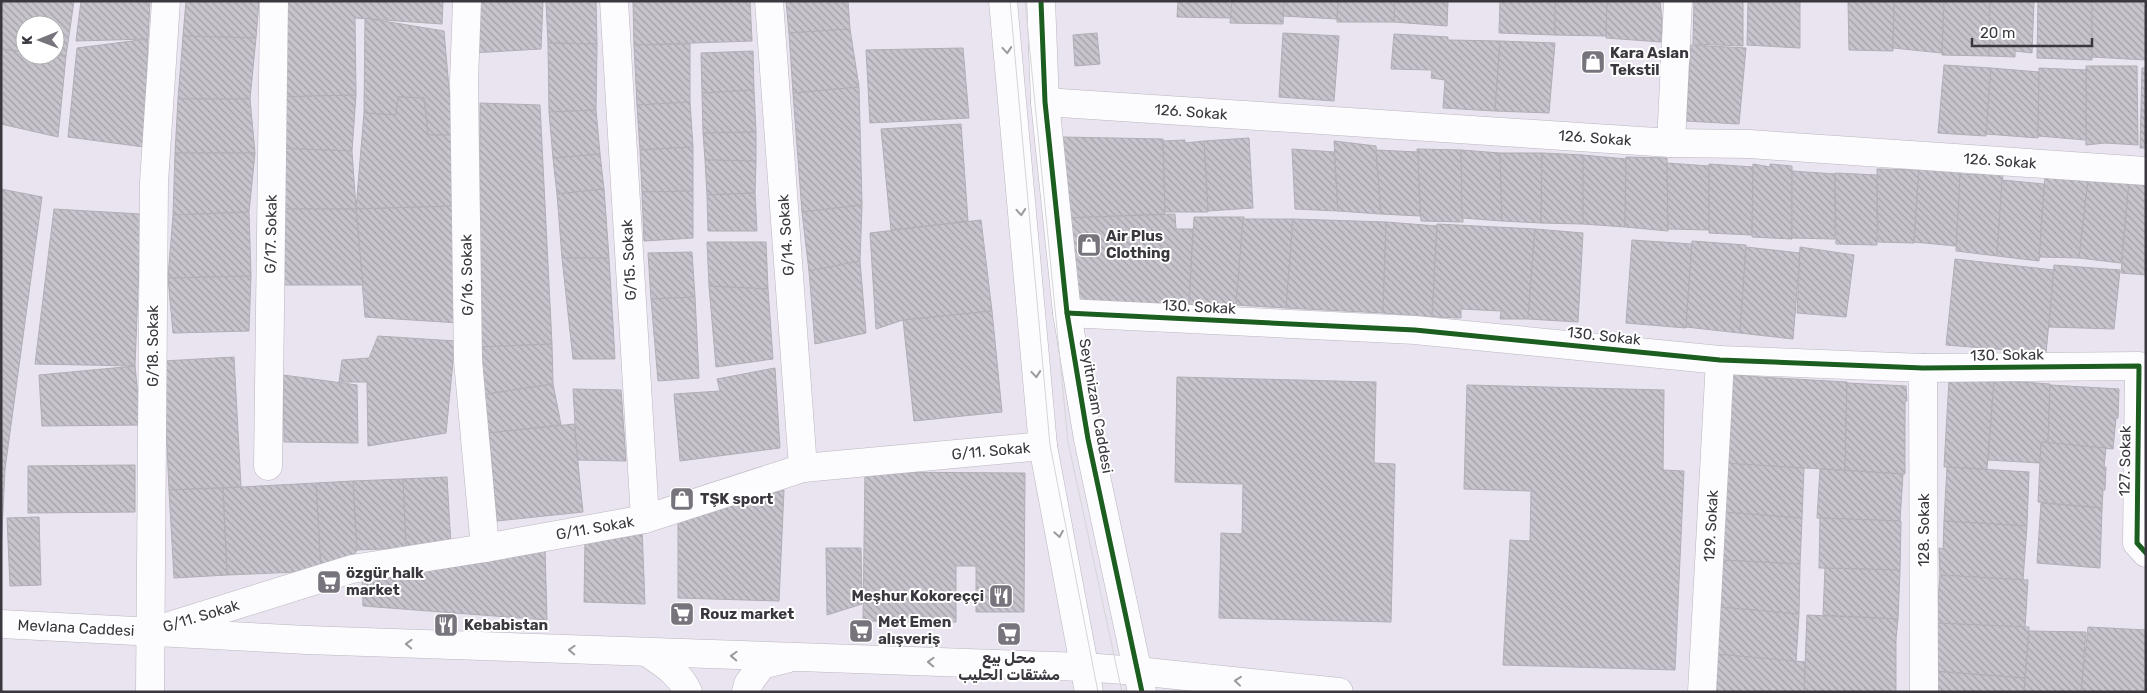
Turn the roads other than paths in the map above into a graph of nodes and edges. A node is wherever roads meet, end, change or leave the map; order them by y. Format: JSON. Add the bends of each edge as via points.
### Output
{"nodes":[{"id":1,"x":166,"y":1,"type":"edge"},
{"id":2,"x":274,"y":1,"type":"edge"},
{"id":3,"x":467,"y":1,"type":"edge"},
{"id":4,"x":614,"y":1,"type":"edge"},
{"id":5,"x":769,"y":1,"type":"edge"},
{"id":6,"x":1003,"y":1,"type":"edge"},
{"id":7,"x":1041,"y":1,"type":"edge"},
{"id":8,"x":1678,"y":1,"type":"edge"},
{"id":9,"x":1045,"y":102,"type":"junction"},
{"id":10,"x":1671,"y":143,"type":"junction"},
{"id":11,"x":2146,"y":171,"type":"edge"},
{"id":12,"x":1067,"y":312,"type":"junction"},
{"id":13,"x":1720,"y":360,"type":"junction"},
{"id":14,"x":2139,"y":366,"type":"joint"},
{"id":15,"x":1923,"y":368,"type":"junction"},
{"id":16,"x":1043,"y":446,"type":"junction"},
{"id":17,"x":268,"y":466,"type":"dead end"},
{"id":18,"x":803,"y":468,"type":"junction"},
{"id":19,"x":645,"y":519,"type":"junction"},
{"id":20,"x":485,"y":548,"type":"junction"},
{"id":21,"x":2146,"y":553,"type":"edge"},
{"id":22,"x":1,"y":624,"type":"edge"},
{"id":23,"x":151,"y":632,"type":"junction"},
{"id":24,"x":648,"y":653,"type":"junction"},
{"id":25,"x":790,"y":658,"type":"junction"},
{"id":26,"x":1086,"y":679,"type":"edge"},
{"id":27,"x":1140,"y":681,"type":"edge"},
{"id":28,"x":150,"y":692,"type":"edge"},
{"id":29,"x":688,"y":692,"type":"edge"},
{"id":30,"x":746,"y":692,"type":"edge"},
{"id":31,"x":1339,"y":692,"type":"edge"},
{"id":32,"x":1702,"y":692,"type":"edge"},
{"id":33,"x":1924,"y":692,"type":"edge"}],
"edges":[{"from":1,"to":23,"type":"street","name":"G/18. Sokak","via":[[154,182]]},
{"from":2,"to":17,"type":"street","name":"G/17. Sokak"},
{"from":3,"to":20,"type":"street","name":"G/16. Sokak","via":[[464,81],[468,361]]},
{"from":4,"to":19,"type":"street","name":"G/15. Sokak"},
{"from":5,"to":18,"type":"street","name":"G/14. Sokak"},
{"from":6,"to":16,"type":"street","one_way":true},
{"from":7,"to":9,"type":"street","name":"Seyitnizam Caddesi"},
{"from":8,"to":10,"type":"street"},
{"from":9,"to":10,"type":"street","name":"126. Sokak"},
{"from":9,"to":12,"type":"street","name":"Seyitnizam Caddesi"},
{"from":10,"to":11,"type":"street","name":"126. Sokak","via":[[1749,144]]},
{"from":12,"to":13,"type":"street","name":"130. Sokak","via":[[1415,330]]},
{"from":12,"to":27,"type":"street","name":"Seyitnizam Caddesi","via":[[1088,439]]},
{"from":13,"to":15,"type":"street","name":"130. Sokak"},
{"from":13,"to":32,"type":"street","name":"129. Sokak"},
{"from":14,"to":15,"type":"street","name":"130. Sokak"},
{"from":14,"to":21,"type":"street","name":"127. Sokak","via":[[2137,543]]},
{"from":15,"to":33,"type":"street","name":"128. Sokak"},
{"from":16,"to":18,"type":"street","name":"G/11. Sokak"},
{"from":16,"to":26,"type":"street","one_way":true},
{"from":18,"to":19,"type":"street","name":"G/11. Sokak"},
{"from":19,"to":20,"type":"street","name":"G/11. Sokak"},
{"from":20,"to":23,"type":"street","name":"G/11. Sokak","via":[[352,569]]},
{"from":22,"to":23,"type":"street","name":"Mevlana Caddesi"},
{"from":24,"to":23,"type":"street","name":"Mevlana Caddesi","one_way":true},
{"from":23,"to":28,"type":"street","name":"G/18. Sokak"},
{"from":25,"to":24,"type":"street","name":"Mevlana Caddesi","one_way":true},
{"from":24,"to":29,"type":"street","via":[[674,672],[685,683]]},
{"from":26,"to":25,"type":"street","name":"Mevlana Caddesi","one_way":true},
{"from":25,"to":30,"type":"street","via":[[762,665]]},
{"from":26,"to":27,"type":"street","name":"Mevlana Caddesi"},
{"from":31,"to":27,"type":"street","name":"Mevlana Caddesi","one_way":true}]}
